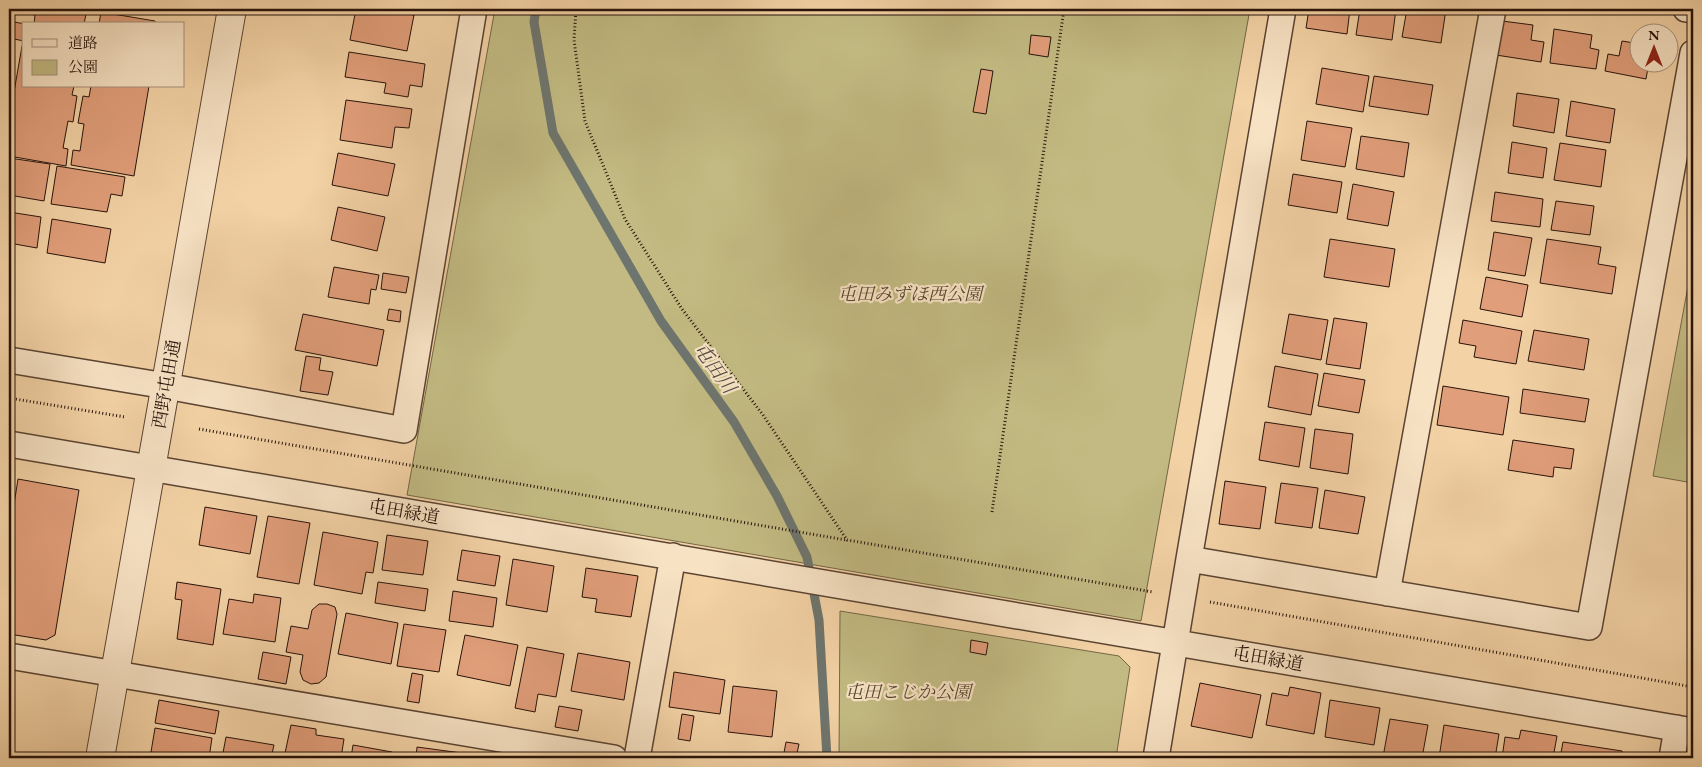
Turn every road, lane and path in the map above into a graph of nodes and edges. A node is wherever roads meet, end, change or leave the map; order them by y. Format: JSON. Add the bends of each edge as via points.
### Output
{"nodes":[{"id":1,"x":232,"y":9,"type":"edge"},
{"id":2,"x":474,"y":9,"type":"edge"},
{"id":3,"x":576,"y":9,"type":"edge"},
{"id":4,"x":1064,"y":9,"type":"edge"},
{"id":5,"x":1283,"y":9,"type":"edge"},
{"id":6,"x":1493,"y":9,"type":"edge"},
{"id":7,"x":1686,"y":9,"type":"edge"},
{"id":8,"x":1693,"y":10,"type":"edge"},
{"id":9,"x":1693,"y":53,"type":"edge"},
{"id":10,"x":9,"y":360,"type":"edge"},
{"id":11,"x":166,"y":386,"type":"junction"},
{"id":12,"x":9,"y":398,"type":"edge"},
{"id":13,"x":125,"y":417,"type":"dead end"},
{"id":14,"x":199,"y":429,"type":"dead end"},
{"id":15,"x":9,"y":444,"type":"edge"},
{"id":16,"x":151,"y":469,"type":"junction"},
{"id":17,"x":992,"y":512,"type":"dead end"},
{"id":18,"x":847,"y":540,"type":"junction"},
{"id":19,"x":673,"y":556,"type":"junction"},
{"id":20,"x":1189,"y":559,"type":"junction"},
{"id":21,"x":1152,"y":592,"type":"dead end"},
{"id":22,"x":1387,"y":592,"type":"junction"},
{"id":23,"x":1209,"y":602,"type":"dead end"},
{"id":24,"x":1175,"y":642,"type":"junction"},
{"id":25,"x":9,"y":656,"type":"edge"},
{"id":26,"x":115,"y":674,"type":"junction"},
{"id":27,"x":1693,"y":687,"type":"edge"},
{"id":28,"x":1685,"y":729,"type":"edge"},
{"id":29,"x":100,"y":758,"type":"edge"},
{"id":30,"x":614,"y":758,"type":"edge"},
{"id":31,"x":637,"y":758,"type":"edge"},
{"id":32,"x":1156,"y":758,"type":"edge"},
{"id":33,"x":1672,"y":758,"type":"edge"}],
"edges":[{"from":1,"to":11,"type":"street","name":"西野屯田通"},
{"from":2,"to":11,"type":"street","via":[[404,430]]},
{"from":3,"to":18,"type":"path","via":[[574,40],[585,121],[626,219],[682,309],[763,415]]},
{"from":4,"to":17,"type":"path"},
{"from":5,"to":20,"type":"street"},
{"from":6,"to":22,"type":"street"},
{"from":7,"to":8,"type":"street"},
{"from":9,"to":22,"type":"street","via":[[1589,627]]},
{"from":10,"to":11,"type":"street"},
{"from":11,"to":16,"type":"street","name":"西野屯田通"},
{"from":12,"to":13,"type":"path"},
{"from":14,"to":18,"type":"path"},
{"from":15,"to":16,"type":"street","name":"屯田緑道"},
{"from":16,"to":19,"type":"street","name":"屯田緑道"},
{"from":16,"to":26,"type":"street","name":"西野屯田通"},
{"from":18,"to":21,"type":"path"},
{"from":19,"to":24,"type":"street","name":"屯田緑道"},
{"from":19,"to":31,"type":"street"},
{"from":20,"to":22,"type":"street"},
{"from":20,"to":24,"type":"street"},
{"from":23,"to":27,"type":"path"},
{"from":24,"to":28,"type":"street","name":"屯田緑道"},
{"from":24,"to":32,"type":"street"},
{"from":25,"to":26,"type":"street"},
{"from":26,"to":29,"type":"street","name":"西野屯田通"},
{"from":26,"to":30,"type":"street"},
{"from":28,"to":33,"type":"street"}]}
